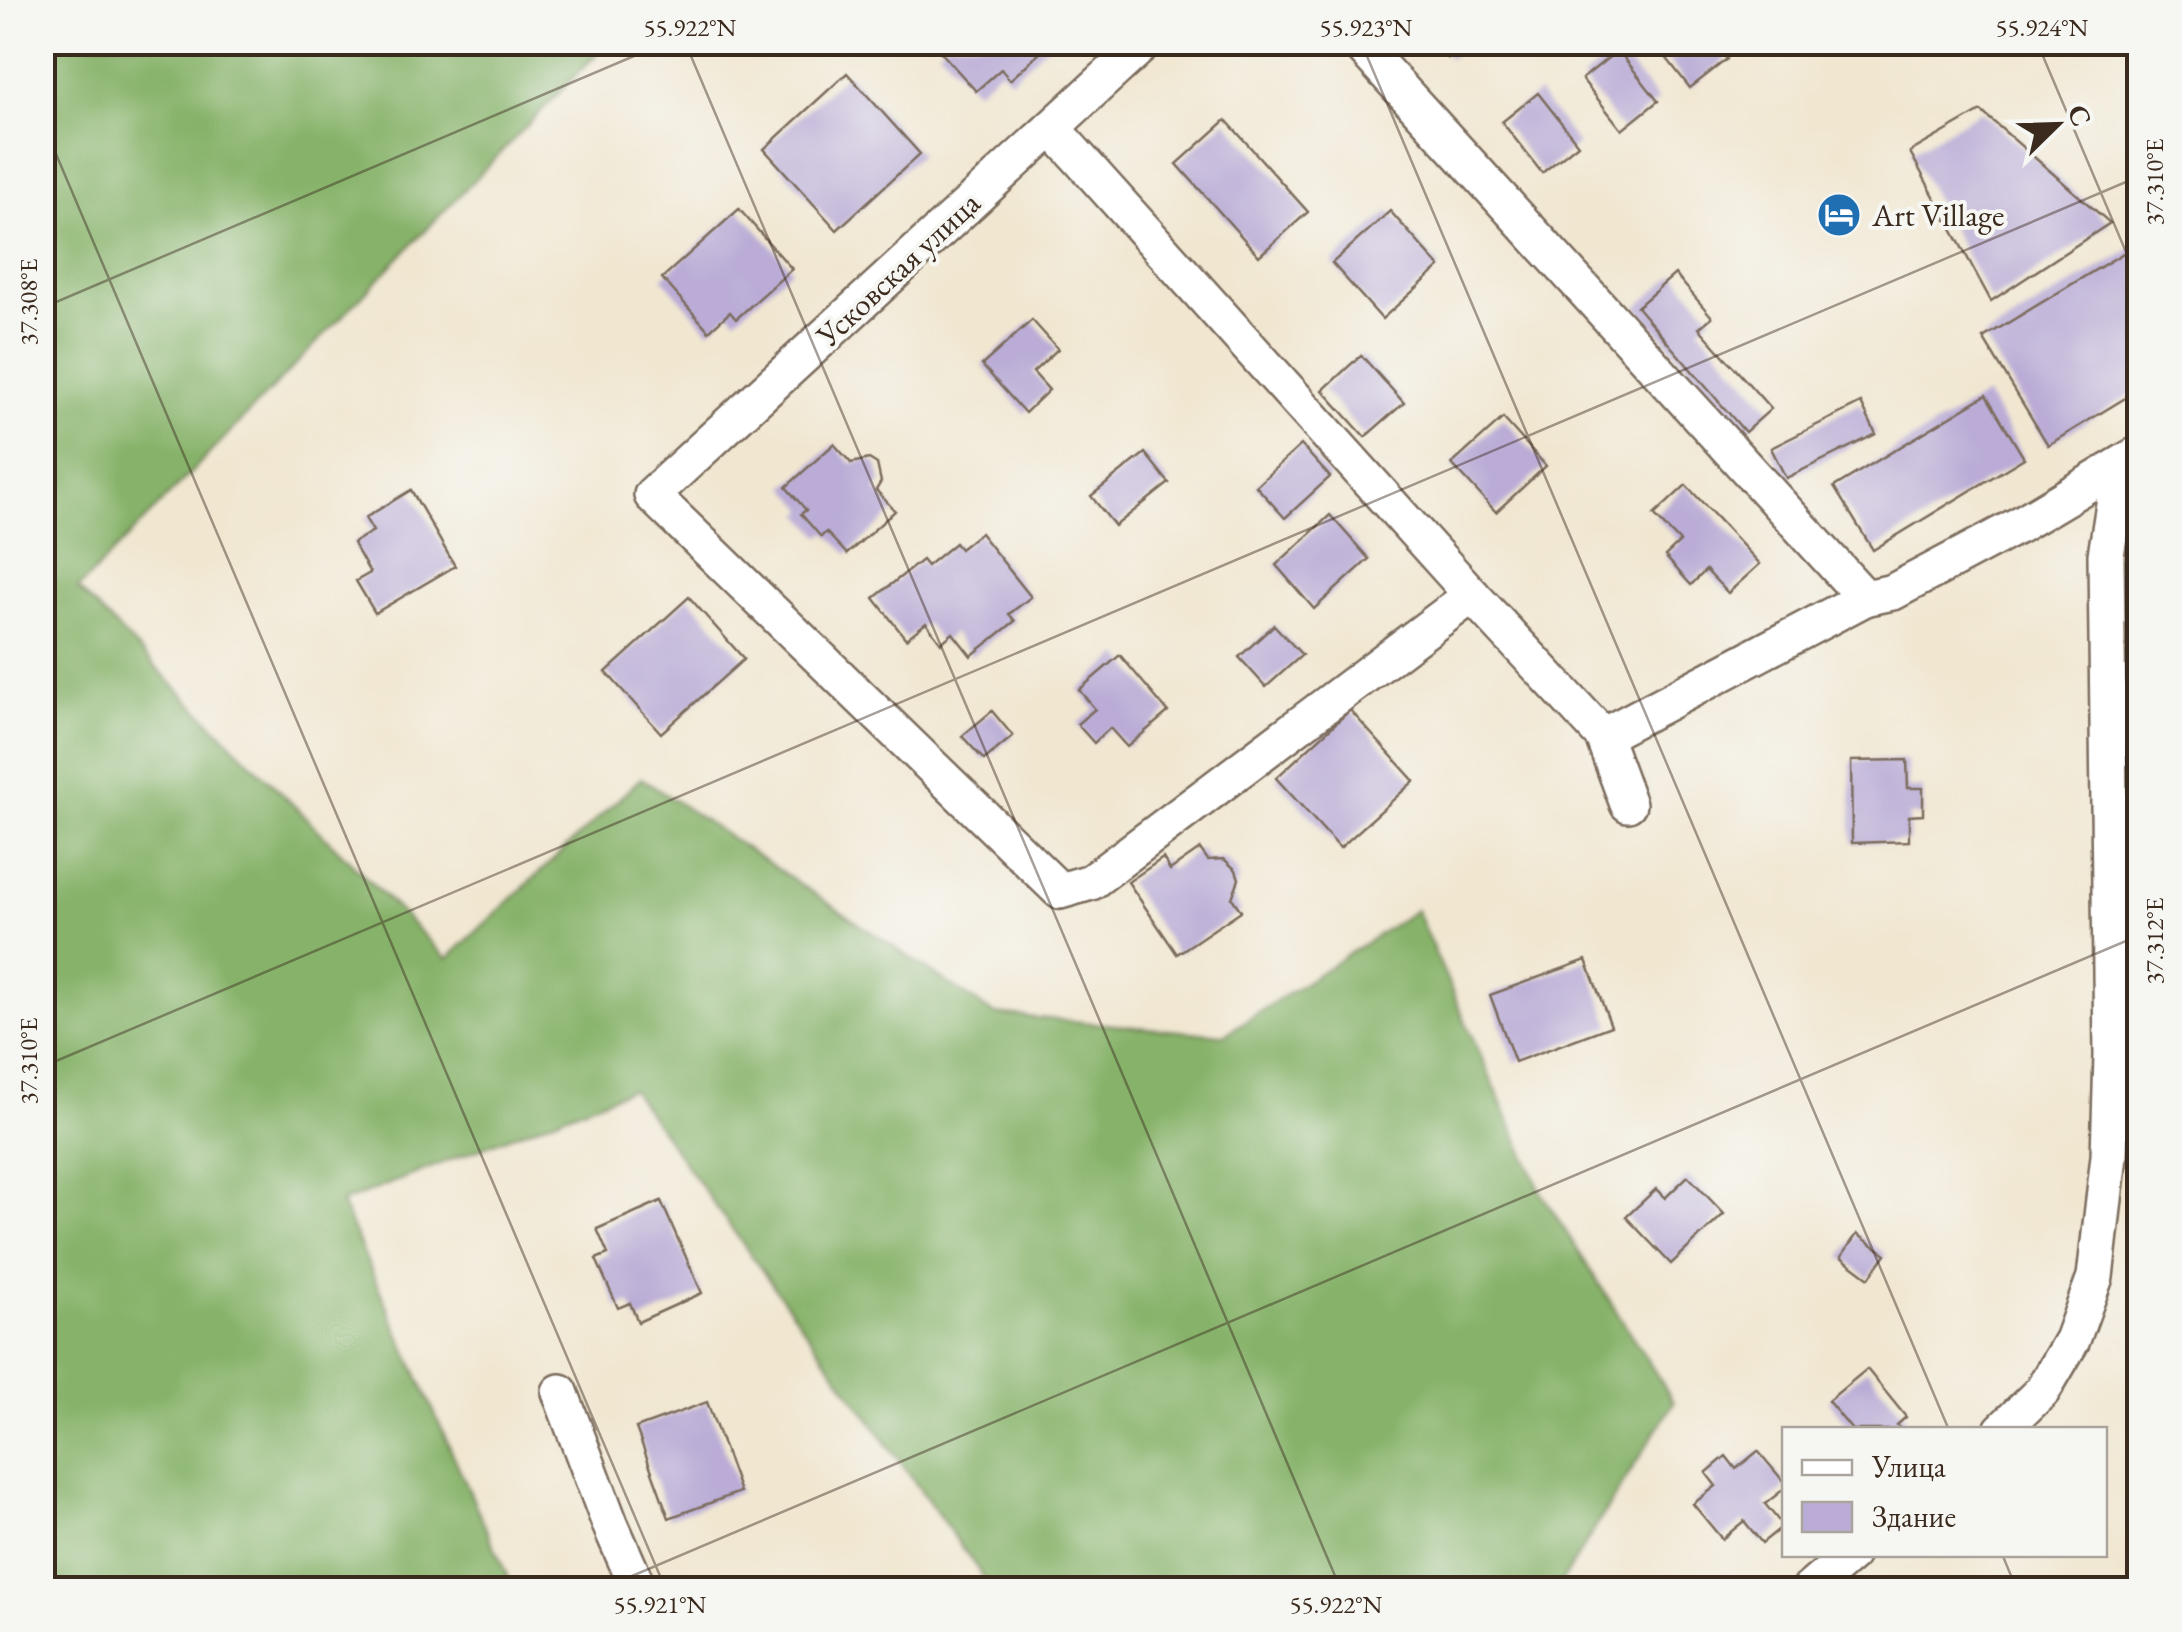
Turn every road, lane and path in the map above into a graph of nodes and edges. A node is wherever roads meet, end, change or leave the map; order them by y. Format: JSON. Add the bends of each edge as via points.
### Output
{"nodes":[{"id":1,"x":1145,"y":42,"type":"edge"},
{"id":2,"x":1358,"y":42,"type":"edge"},
{"id":3,"x":1052,"y":128,"type":"junction"},
{"id":4,"x":2130,"y":459,"type":"edge"},
{"id":5,"x":1472,"y":596,"type":"junction"},
{"id":6,"x":1864,"y":598,"type":"junction"},
{"id":7,"x":1603,"y":736,"type":"junction"},
{"id":8,"x":1628,"y":804,"type":"dead end"},
{"id":9,"x":560,"y":1392,"type":"dead end"},
{"id":10,"x":2005,"y":1427,"type":"edge"},
{"id":11,"x":1848,"y":1557,"type":"edge"},
{"id":12,"x":639,"y":1590,"type":"edge"},
{"id":13,"x":1810,"y":1590,"type":"edge"}],
"edges":[{"from":1,"to":3,"type":"street","name":"Усковская улица"},
{"from":2,"to":6,"type":"street"},
{"from":3,"to":5,"type":"street"},
{"from":3,"to":5,"type":"street","name":"Усковская улица","via":[[652,495],[1060,890],[1090,882]]},
{"from":4,"to":6,"type":"street","via":[[1892,592]]},
{"from":4,"to":10,"type":"street","via":[[2106,555],[2112,1056],[2095,1277],[2072,1340],[2042,1391]]},
{"from":5,"to":7,"type":"street"},
{"from":6,"to":7,"type":"street"},
{"from":7,"to":8,"type":"street"},
{"from":9,"to":12,"type":"street"},
{"from":11,"to":13,"type":"street"}]}
